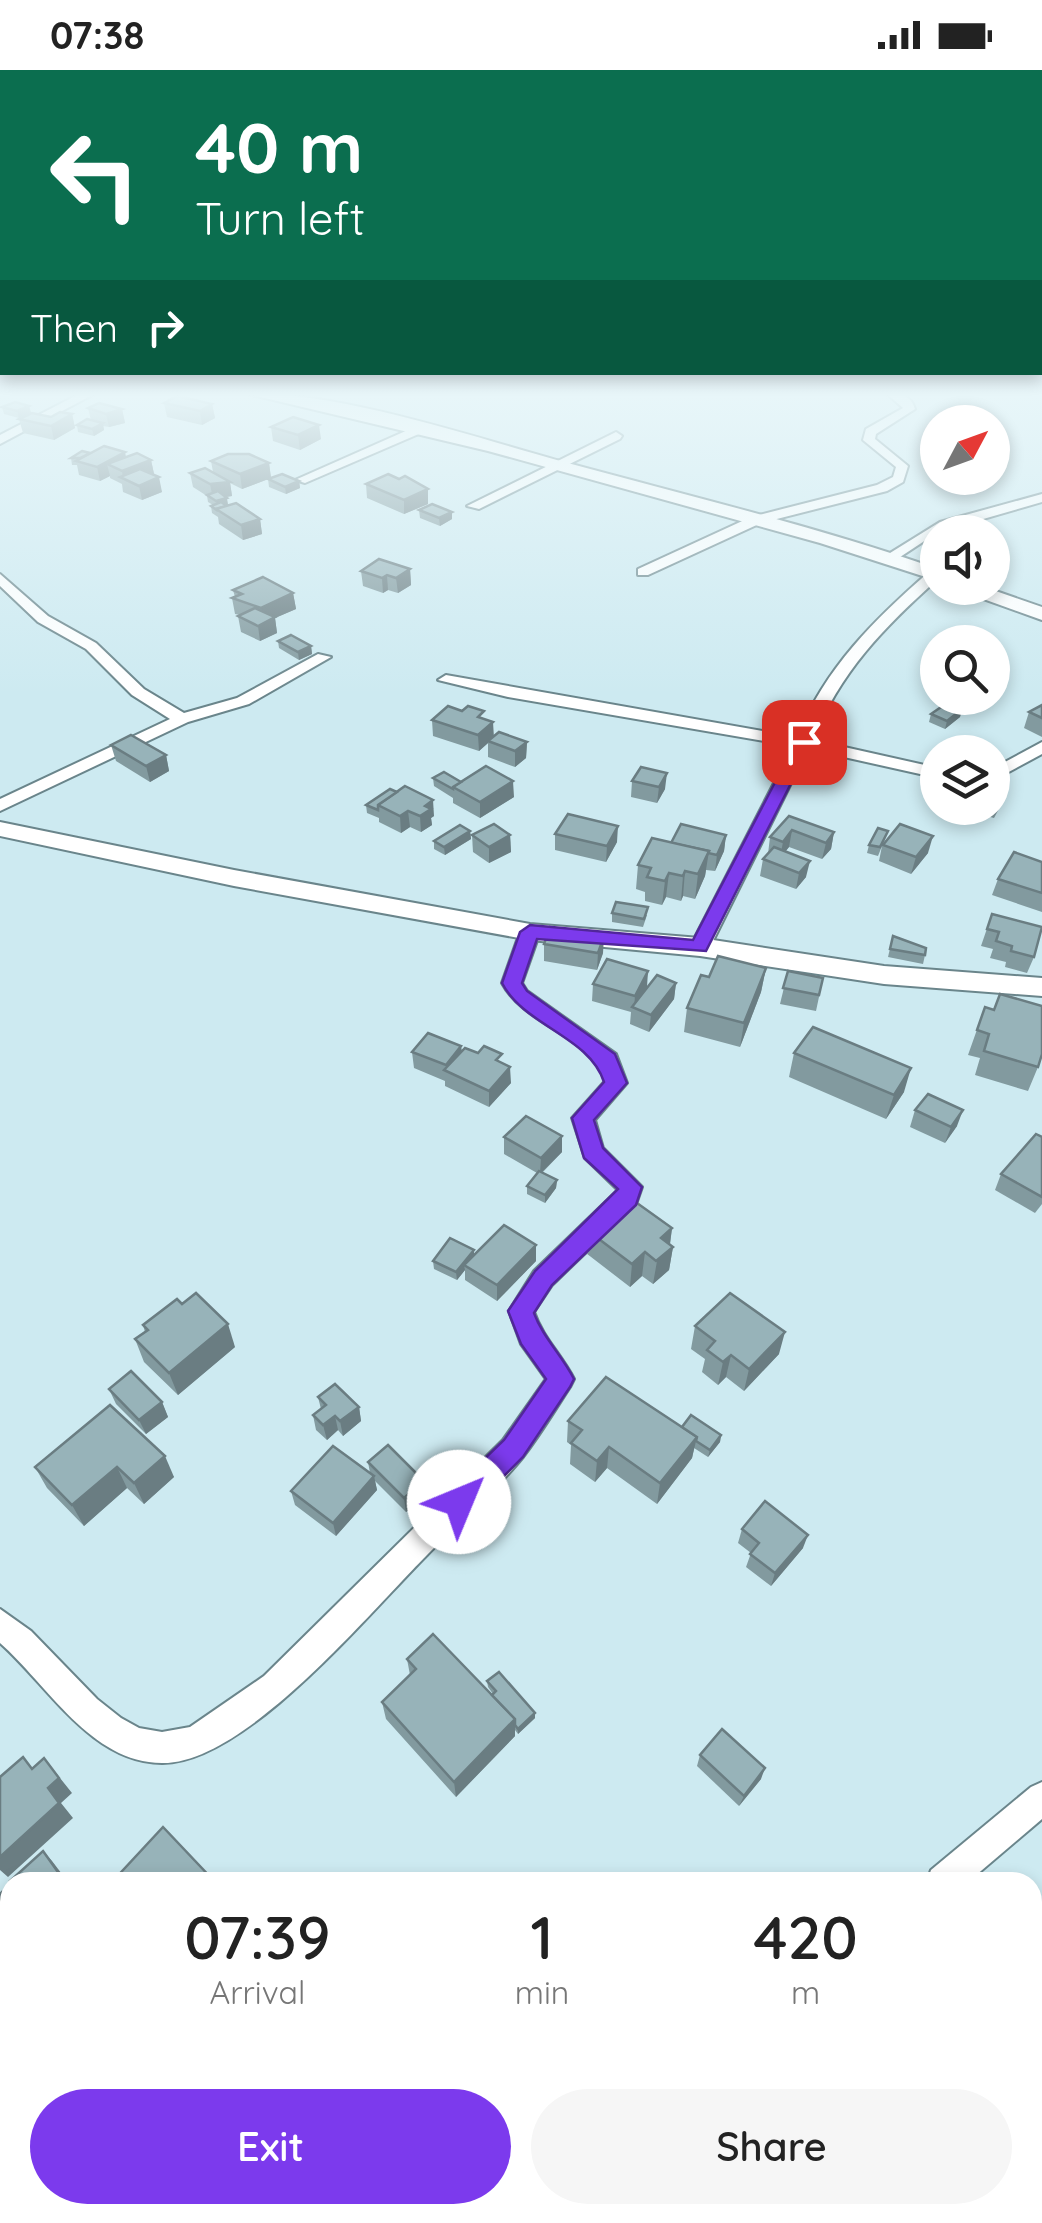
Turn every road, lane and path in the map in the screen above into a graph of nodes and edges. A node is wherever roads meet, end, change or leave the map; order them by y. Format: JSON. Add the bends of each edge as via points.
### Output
{"nodes":[{"id":1,"x":498,"y":493,"type":"edge"},
{"id":2,"x":661,"y":493,"type":"edge"},
{"id":3,"x":860,"y":493,"type":"edge"},
{"id":4,"x":1042,"y":498,"type":"edge"},
{"id":5,"x":474,"y":506,"type":"dead end"},
{"id":6,"x":756,"y":520,"type":"junction"},
{"id":7,"x":889,"y":558,"type":"junction"},
{"id":8,"x":920,"y":569,"type":"edge"},
{"id":9,"x":644,"y":572,"type":"dead end"},
{"id":10,"x":0,"y":578,"type":"edge"},
{"id":11,"x":920,"y":589,"type":"edge"},
{"id":12,"x":1010,"y":602,"type":"edge"},
{"id":13,"x":1042,"y":614,"type":"edge"},
{"id":14,"x":322,"y":658,"type":"dead end"},
{"id":15,"x":446,"y":680,"type":"dead end"},
{"id":16,"x":182,"y":720,"type":"junction"},
{"id":17,"x":804,"y":742,"type":"junction"},
{"id":18,"x":1042,"y":747,"type":"edge"},
{"id":19,"x":1010,"y":766,"type":"edge"},
{"id":20,"x":920,"y":770,"type":"edge"},
{"id":21,"x":0,"y":806,"type":"edge"},
{"id":22,"x":0,"y":829,"type":"edge"},
{"id":23,"x":530,"y":932,"type":"junction"},
{"id":24,"x":700,"y":947,"type":"junction"},
{"id":25,"x":1042,"y":987,"type":"edge"},
{"id":26,"x":0,"y":1624,"type":"edge"},
{"id":27,"x":1042,"y":1798,"type":"edge"},
{"id":28,"x":955,"y":1872,"type":"edge"}],
"edges":[{"from":1,"to":5,"type":"street"},
{"from":2,"to":6,"type":"street"},
{"from":3,"to":6,"type":"street"},
{"from":4,"to":7,"type":"street","via":[[945,524]]},
{"from":6,"to":7,"type":"street"},
{"from":6,"to":9,"type":"street"},
{"from":7,"to":8,"type":"street"},
{"from":10,"to":16,"type":"street","via":[[44,619],[91,646],[138,692]]},
{"from":11,"to":17,"type":"street","via":[[843,667]]},
{"from":12,"to":13,"type":"street"},
{"from":14,"to":16,"type":"street","via":[[243,701]]},
{"from":15,"to":17,"type":"street"},
{"from":16,"to":21,"type":"street"},
{"from":17,"to":20,"type":"street"},
{"from":17,"to":24,"type":"street"},
{"from":18,"to":19,"type":"street"},
{"from":22,"to":23,"type":"street"},
{"from":23,"to":24,"type":"street"},
{"from":23,"to":26,"type":"street","via":[[512,983],[519,996],[608,1059],[616,1083],[583,1118],[592,1152],[630,1187],[628,1198],[543,1278],[521,1311],[561,1379],[513,1448],[275,1687],[189,1743],[133,1746],[105,1728]]},
{"from":24,"to":25,"type":"street","via":[[884,975]]},
{"from":27,"to":28,"type":"street"}]}
